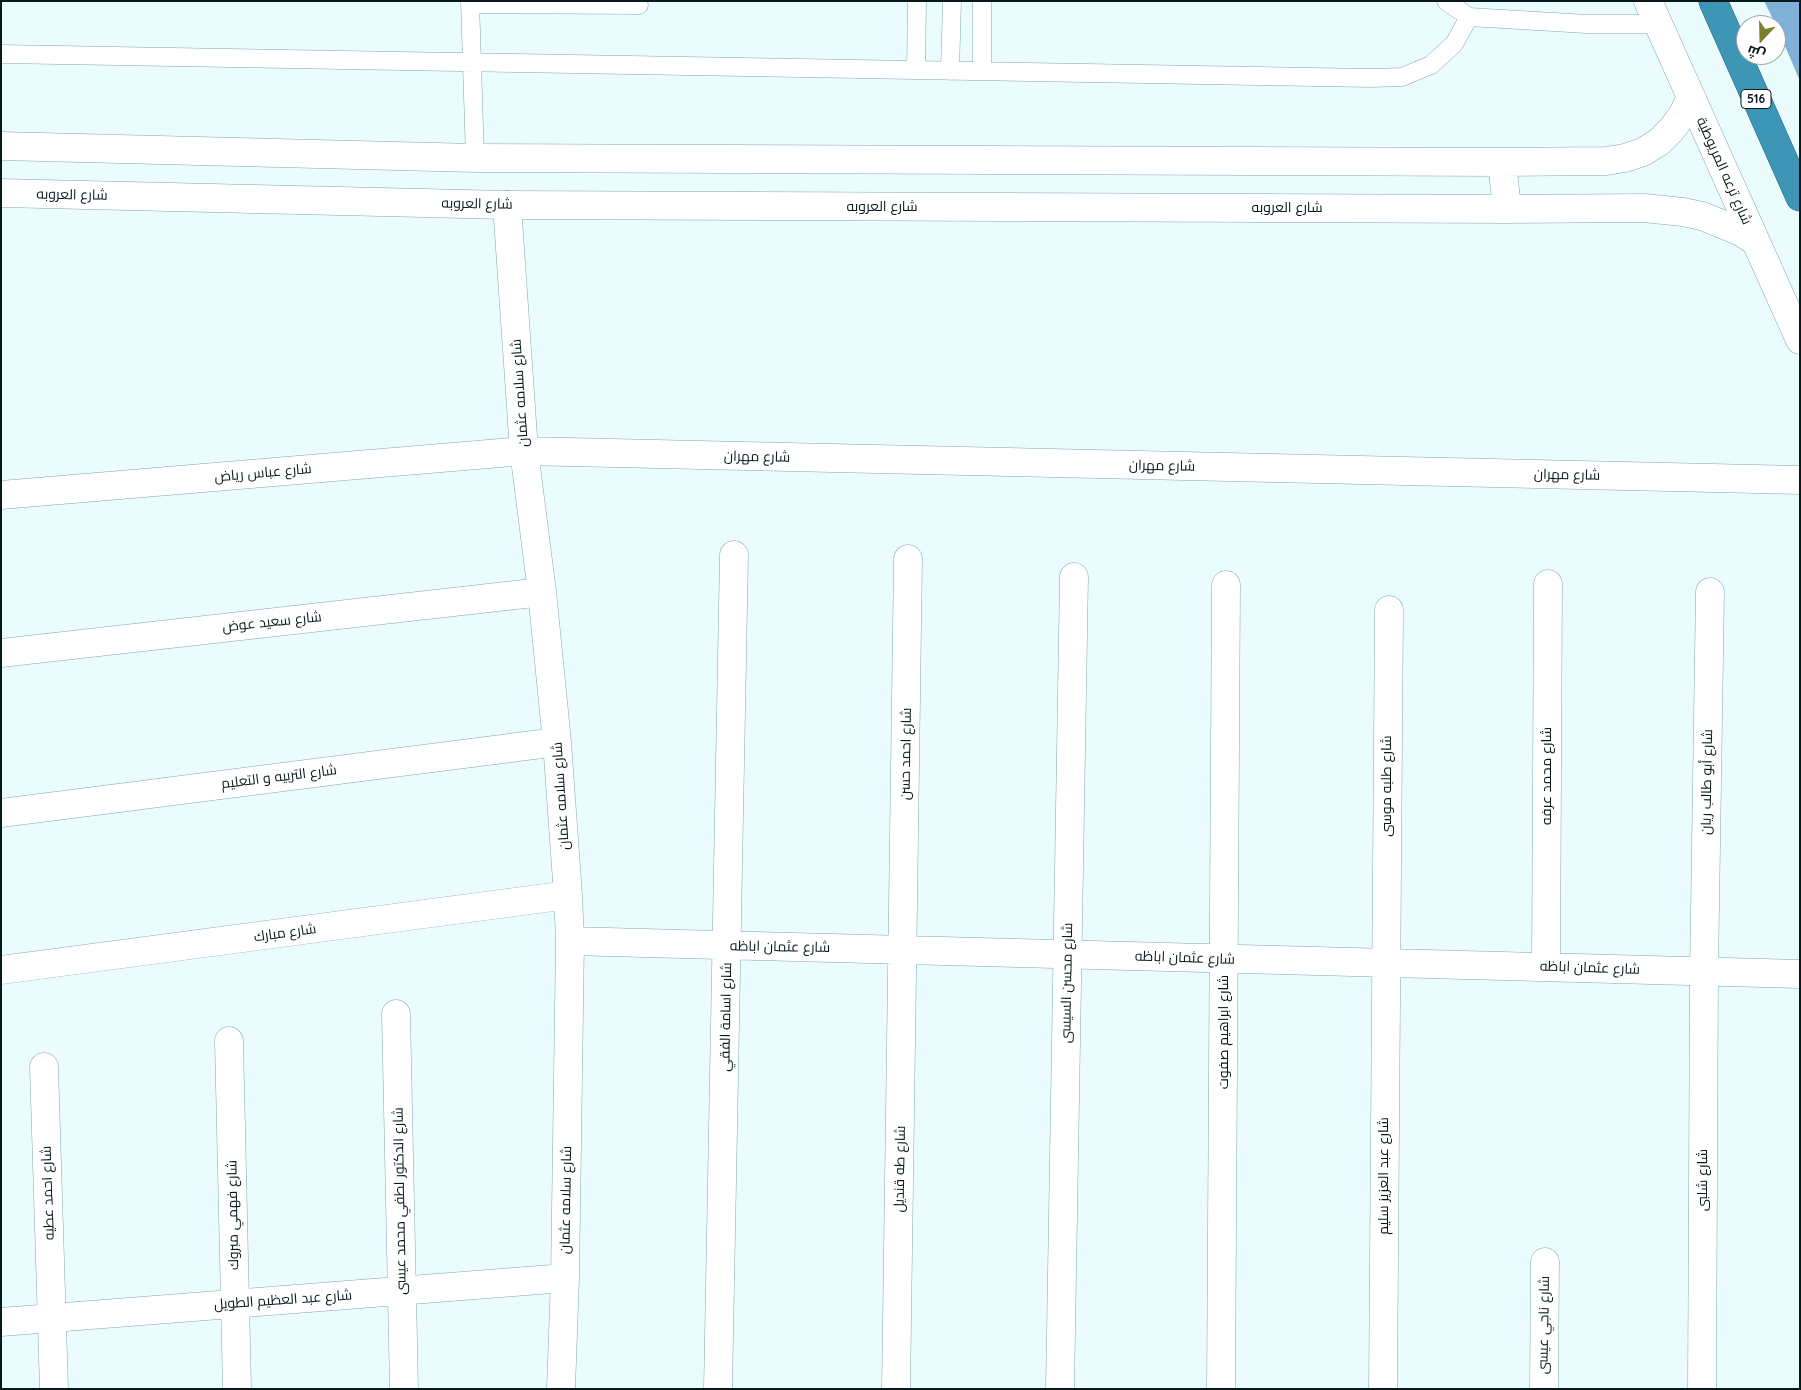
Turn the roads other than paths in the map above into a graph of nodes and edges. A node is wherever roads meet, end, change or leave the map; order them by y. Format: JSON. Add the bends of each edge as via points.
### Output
{"nodes":[{"id":1,"x":917,"y":1,"type":"edge"},
{"id":2,"x":952,"y":1,"type":"edge"},
{"id":3,"x":982,"y":1,"type":"edge"},
{"id":4,"x":1446,"y":1,"type":"edge"},
{"id":5,"x":1713,"y":1,"type":"edge"},
{"id":6,"x":470,"y":3,"type":"edge"},
{"id":7,"x":639,"y":5,"type":"dead end"},
{"id":8,"x":1653,"y":13,"type":"edge"},
{"id":9,"x":1469,"y":17,"type":"junction"},
{"id":10,"x":1,"y":54,"type":"edge"},
{"id":11,"x":472,"y":62,"type":"junction"},
{"id":12,"x":916,"y":70,"type":"junction"},
{"id":13,"x":950,"y":71,"type":"junction"},
{"id":14,"x":982,"y":71,"type":"junction"},
{"id":15,"x":1691,"y":97,"type":"junction"},
{"id":16,"x":1,"y":146,"type":"edge"},
{"id":17,"x":475,"y":158,"type":"junction"},
{"id":18,"x":1502,"y":162,"type":"junction"},
{"id":19,"x":1,"y":193,"type":"edge"},
{"id":20,"x":1800,"y":197,"type":"edge"},
{"id":21,"x":507,"y":205,"type":"junction"},
{"id":22,"x":1506,"y":209,"type":"junction"},
{"id":23,"x":1755,"y":241,"type":"junction"},
{"id":24,"x":1800,"y":340,"type":"edge"},
{"id":25,"x":524,"y":451,"type":"junction"},
{"id":26,"x":1800,"y":480,"type":"edge"},
{"id":27,"x":1,"y":495,"type":"edge"},
{"id":28,"x":734,"y":555,"type":"dead end"},
{"id":29,"x":908,"y":559,"type":"dead end"},
{"id":30,"x":1074,"y":577,"type":"dead end"},
{"id":31,"x":1548,"y":584,"type":"dead end"},
{"id":32,"x":1226,"y":585,"type":"dead end"},
{"id":33,"x":542,"y":592,"type":"junction"},
{"id":34,"x":1710,"y":592,"type":"dead end"},
{"id":35,"x":1389,"y":610,"type":"dead end"},
{"id":36,"x":1,"y":653,"type":"edge"},
{"id":37,"x":557,"y":742,"type":"junction"},
{"id":38,"x":1,"y":813,"type":"edge"},
{"id":39,"x":568,"y":895,"type":"junction"},
{"id":40,"x":570,"y":941,"type":"junction"},
{"id":41,"x":727,"y":946,"type":"junction"},
{"id":42,"x":904,"y":950,"type":"junction"},
{"id":43,"x":1067,"y":954,"type":"junction"},
{"id":44,"x":1224,"y":959,"type":"junction"},
{"id":45,"x":1386,"y":963,"type":"junction"},
{"id":46,"x":1546,"y":967,"type":"junction"},
{"id":47,"x":1,"y":970,"type":"edge"},
{"id":48,"x":1704,"y":972,"type":"junction"},
{"id":49,"x":1800,"y":974,"type":"edge"},
{"id":50,"x":396,"y":1014,"type":"dead end"},
{"id":51,"x":230,"y":1041,"type":"dead end"},
{"id":52,"x":44,"y":1067,"type":"dead end"},
{"id":53,"x":1545,"y":1262,"type":"dead end"},
{"id":54,"x":565,"y":1278,"type":"junction"},
{"id":55,"x":402,"y":1291,"type":"junction"},
{"id":56,"x":235,"y":1304,"type":"junction"},
{"id":57,"x":52,"y":1318,"type":"junction"},
{"id":58,"x":1,"y":1322,"type":"edge"},
{"id":59,"x":54,"y":1389,"type":"edge"},
{"id":60,"x":237,"y":1389,"type":"edge"},
{"id":61,"x":404,"y":1389,"type":"edge"},
{"id":62,"x":561,"y":1389,"type":"edge"},
{"id":63,"x":718,"y":1389,"type":"edge"},
{"id":64,"x":896,"y":1389,"type":"edge"},
{"id":65,"x":1060,"y":1389,"type":"edge"},
{"id":66,"x":1221,"y":1389,"type":"edge"},
{"id":67,"x":1383,"y":1389,"type":"edge"},
{"id":68,"x":1544,"y":1389,"type":"edge"},
{"id":69,"x":1702,"y":1389,"type":"edge"}],
"edges":[{"from":1,"to":12,"type":"lane"},
{"from":2,"to":13,"type":"lane"},
{"from":3,"to":14,"type":"lane"},
{"from":4,"to":9,"type":"lane"},
{"from":5,"to":20,"type":"highway","number":"516"},
{"from":6,"to":7,"type":"lane"},
{"from":6,"to":11,"type":"lane"},
{"from":8,"to":9,"type":"lane","via":[[1587,24]]},
{"from":8,"to":15,"type":"street","name":"شارع ترعه المريوطية"},
{"from":9,"to":14,"type":"lane","via":[[1454,44],[1431,65],[1402,77]]},
{"from":10,"to":11,"type":"lane"},
{"from":11,"to":12,"type":"lane"},
{"from":11,"to":17,"type":"lane"},
{"from":12,"to":13,"type":"lane"},
{"from":13,"to":14,"type":"lane"},
{"from":15,"to":18,"type":"street","via":[[1672,129],[1643,152],[1606,161]]},
{"from":15,"to":23,"type":"street","name":"شارع ترعه المريوطية"},
{"from":16,"to":17,"type":"street"},
{"from":17,"to":18,"type":"street"},
{"from":18,"to":22,"type":"street"},
{"from":19,"to":21,"type":"street","name":"شارع العروبه"},
{"from":21,"to":22,"type":"street","name":"شارع العروبه"},
{"from":21,"to":25,"type":"street","name":"شارع سلامه عثمان"},
{"from":22,"to":23,"type":"street","name":"شارع العروبه","via":[[1644,208],[1683,212],[1721,223]]},
{"from":23,"to":24,"type":"street","name":"شارع ترعه المريوطية"},
{"from":25,"to":26,"type":"street","name":"شارع مهران"},
{"from":25,"to":27,"type":"street","name":"شارع عباس رياض"},
{"from":25,"to":33,"type":"street","name":"شارع سلامه عثمان"},
{"from":28,"to":41,"type":"street","name":"شارع اسامة الفقي"},
{"from":29,"to":42,"type":"street","name":"شارع احمد حسن"},
{"from":30,"to":43,"type":"street","name":"شارع محسن السيسى"},
{"from":31,"to":46,"type":"street","name":"شارع محمد عرفه"},
{"from":32,"to":44,"type":"street","name":"شارع ابراهيم صفوت"},
{"from":33,"to":36,"type":"street","name":"شارع سعيد عوض"},
{"from":33,"to":37,"type":"street","name":"شارع سلامه عثمان"},
{"from":34,"to":48,"type":"street","name":"شارع أبو طالب ريان"},
{"from":35,"to":45,"type":"street","name":"شارع طلبه موسى"},
{"from":37,"to":38,"type":"street","name":"شارع التربيه و التعليم"},
{"from":37,"to":39,"type":"street","name":"شارع سلامه عثمان"},
{"from":39,"to":40,"type":"street","name":"شارع سلامه عثمان"},
{"from":39,"to":47,"type":"street","name":"شارع مبارك"},
{"from":40,"to":41,"type":"street","name":"شارع عثمان اباظه"},
{"from":40,"to":54,"type":"street","name":"شارع سلامه عثمان"},
{"from":41,"to":42,"type":"street","name":"شارع عثمان اباظه"},
{"from":41,"to":63,"type":"street","name":"شارع اسامة الفقي"},
{"from":42,"to":43,"type":"street","name":"شارع عثمان اباظه"},
{"from":42,"to":64,"type":"street","name":"شارع طه قنديل"},
{"from":43,"to":44,"type":"street","name":"شارع عثمان اباظه"},
{"from":43,"to":65,"type":"street","name":"شارع محسن السيسى"},
{"from":44,"to":45,"type":"street","name":"شارع عثمان اباظه"},
{"from":44,"to":66,"type":"street","name":"شارع ابراهيم صفوت"},
{"from":45,"to":46,"type":"street","name":"شارع عثمان اباظه"},
{"from":45,"to":67,"type":"street","name":"شارع عبد العزيز سليم"},
{"from":46,"to":48,"type":"street","name":"شارع عثمان اباظه"},
{"from":48,"to":49,"type":"street","name":"شارع عثمان اباظه"},
{"from":48,"to":69,"type":"street","name":"شارع شلبى"},
{"from":50,"to":55,"type":"street","name":"شارع الدكتور لطفي محمد عيسى"},
{"from":51,"to":56,"type":"street","name":"شارع فهمي مبروك"},
{"from":52,"to":57,"type":"street","name":"شارع احمد عطيه"},
{"from":53,"to":68,"type":"street","name":"شارع ناجي عيسى"},
{"from":54,"to":55,"type":"street","name":"شارع عبد العظيم الطويل"},
{"from":54,"to":62,"type":"street","name":"شارع سلامه عثمان"},
{"from":55,"to":56,"type":"street","name":"شارع عبد العظيم الطويل"},
{"from":55,"to":61,"type":"street","name":"شارع الدكتور لطفي محمد عيسى"},
{"from":56,"to":57,"type":"street","name":"شارع عبد العظيم الطويل"},
{"from":56,"to":60,"type":"street","name":"شارع فهمي مبروك"},
{"from":57,"to":58,"type":"street","name":"شارع عبد العظيم الطويل"},
{"from":57,"to":59,"type":"street","name":"شارع احمد عطيه"}]}
